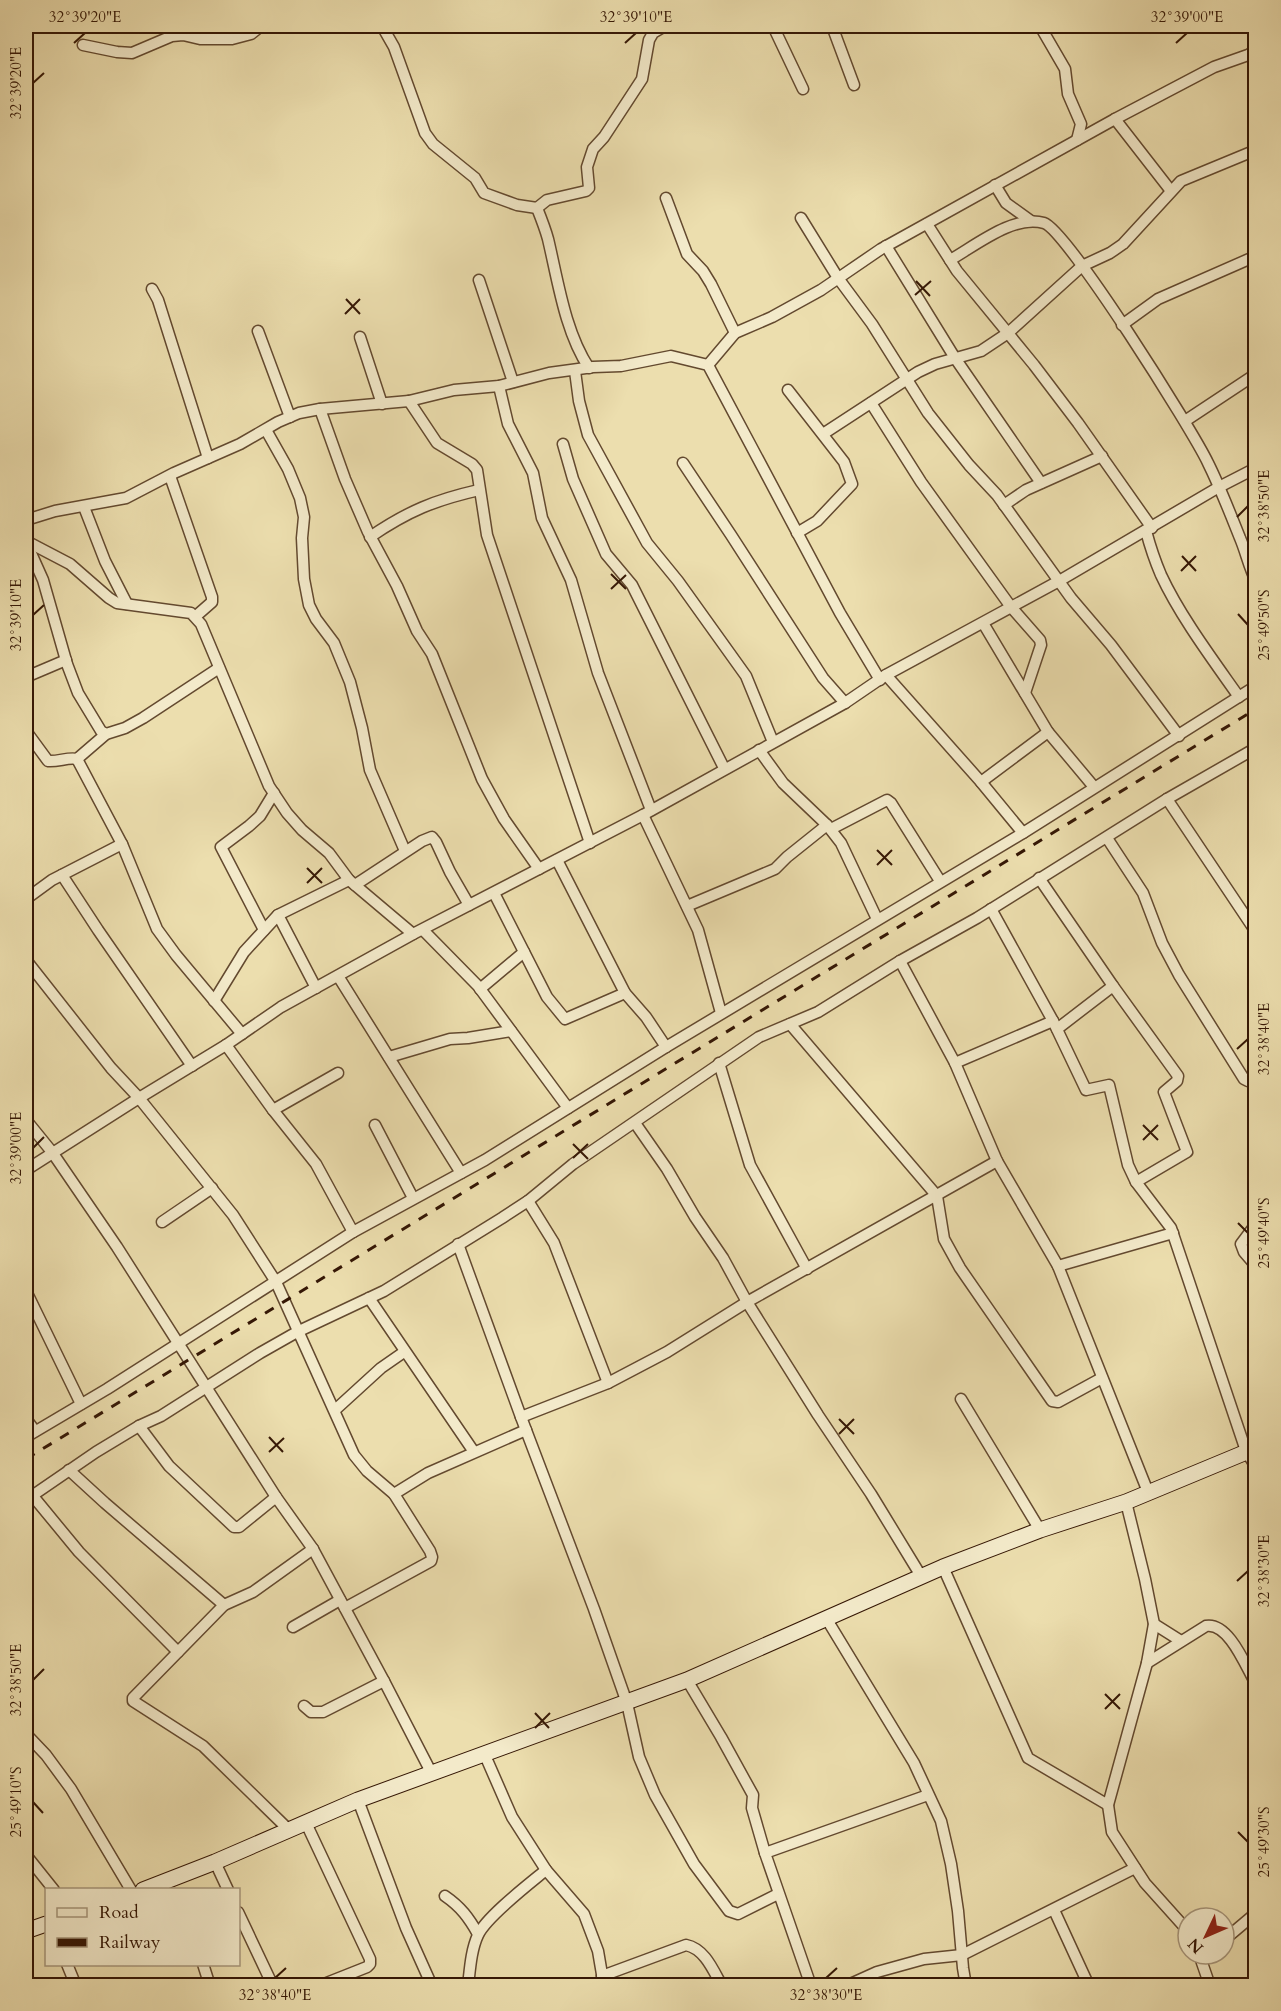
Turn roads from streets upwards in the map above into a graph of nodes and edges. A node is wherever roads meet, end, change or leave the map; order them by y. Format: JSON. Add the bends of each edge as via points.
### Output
{"nodes":[{"id":1,"x":261,"y":26,"type":"edge"},
{"id":2,"x":382,"y":26,"type":"edge"},
{"id":3,"x":665,"y":26,"type":"edge"},
{"id":4,"x":774,"y":26,"type":"edge"},
{"id":5,"x":832,"y":26,"type":"edge"},
{"id":6,"x":1041,"y":26,"type":"edge"},
{"id":7,"x":1254,"y":26,"type":"edge"},
{"id":8,"x":1256,"y":30,"type":"edge"},
{"id":9,"x":83,"y":45,"type":"dead end"},
{"id":10,"x":1256,"y":50,"type":"edge"},
{"id":11,"x":854,"y":85,"type":"dead end"},
{"id":12,"x":803,"y":89,"type":"dead end"},
{"id":13,"x":1115,"y":119,"type":"junction"},
{"id":14,"x":1081,"y":124,"type":"junction"},
{"id":15,"x":1098,"y":128,"type":"junction"},
{"id":16,"x":1077,"y":140,"type":"junction"},
{"id":17,"x":1256,"y":150,"type":"edge"},
{"id":18,"x":995,"y":185,"type":"junction"},
{"id":19,"x":1171,"y":191,"type":"junction"},
{"id":20,"x":666,"y":198,"type":"dead end"},
{"id":21,"x":537,"y":208,"type":"junction"},
{"id":22,"x":801,"y":218,"type":"dead end"},
{"id":23,"x":1031,"y":221,"type":"junction"},
{"id":24,"x":927,"y":224,"type":"junction"},
{"id":25,"x":886,"y":246,"type":"junction"},
{"id":26,"x":1256,"y":256,"type":"edge"},
{"id":27,"x":950,"y":260,"type":"junction"},
{"id":28,"x":1082,"y":266,"type":"junction"},
{"id":29,"x":838,"y":278,"type":"junction"},
{"id":30,"x":479,"y":280,"type":"dead end"},
{"id":31,"x":152,"y":289,"type":"dead end"},
{"id":32,"x":1122,"y":325,"type":"junction"},
{"id":33,"x":258,"y":331,"type":"dead end"},
{"id":34,"x":735,"y":333,"type":"junction"},
{"id":35,"x":1008,"y":333,"type":"junction"},
{"id":36,"x":360,"y":337,"type":"dead end"},
{"id":37,"x":955,"y":358,"type":"junction"},
{"id":38,"x":708,"y":365,"type":"junction"},
{"id":39,"x":589,"y":368,"type":"junction"},
{"id":40,"x":575,"y":371,"type":"junction"},
{"id":41,"x":1256,"y":374,"type":"edge"},
{"id":42,"x":906,"y":379,"type":"junction"},
{"id":43,"x":513,"y":382,"type":"junction"},
{"id":44,"x":498,"y":386,"type":"junction"},
{"id":45,"x":788,"y":390,"type":"dead end"},
{"id":46,"x":409,"y":401,"type":"junction"},
{"id":47,"x":871,"y":403,"type":"junction"},
{"id":48,"x":382,"y":404,"type":"junction"},
{"id":49,"x":320,"y":409,"type":"junction"},
{"id":50,"x":290,"y":417,"type":"junction"},
{"id":51,"x":1185,"y":422,"type":"junction"},
{"id":52,"x":266,"y":429,"type":"junction"},
{"id":53,"x":823,"y":434,"type":"junction"},
{"id":54,"x":563,"y":444,"type":"dead end"},
{"id":55,"x":1102,"y":456,"type":"junction"},
{"id":56,"x":208,"y":458,"type":"junction"},
{"id":57,"x":683,"y":463,"type":"dead end"},
{"id":58,"x":1256,"y":468,"type":"edge"},
{"id":59,"x":170,"y":476,"type":"junction"},
{"id":60,"x":1041,"y":483,"type":"junction"},
{"id":61,"x":1219,"y":487,"type":"junction"},
{"id":62,"x":479,"y":490,"type":"junction"},
{"id":63,"x":1004,"y":505,"type":"junction"},
{"id":64,"x":84,"y":507,"type":"junction"},
{"id":65,"x":26,"y":520,"type":"edge"},
{"id":66,"x":1149,"y":530,"type":"junction"},
{"id":67,"x":797,"y":533,"type":"junction"},
{"id":68,"x":370,"y":537,"type":"junction"},
{"id":69,"x":26,"y":542,"type":"edge"},
{"id":70,"x":1255,"y":578,"type":"edge"},
{"id":71,"x":1059,"y":581,"type":"junction"},
{"id":72,"x":127,"y":604,"type":"junction"},
{"id":73,"x":1011,"y":607,"type":"junction"},
{"id":74,"x":196,"y":616,"type":"junction"},
{"id":75,"x":983,"y":622,"type":"junction"},
{"id":76,"x":66,"y":660,"type":"junction"},
{"id":77,"x":219,"y":668,"type":"junction"},
{"id":78,"x":26,"y":677,"type":"edge"},
{"id":79,"x":883,"y":678,"type":"junction"},
{"id":80,"x":1256,"y":687,"type":"edge"},
{"id":81,"x":1025,"y":693,"type":"junction"},
{"id":82,"x":1239,"y":697,"type":"junction"},
{"id":83,"x":844,"y":703,"type":"junction"},
{"id":84,"x":26,"y":732,"type":"edge"},
{"id":85,"x":1048,"y":732,"type":"junction"},
{"id":86,"x":106,"y":734,"type":"junction"},
{"id":87,"x":1179,"y":736,"type":"junction"},
{"id":88,"x":773,"y":742,"type":"junction"},
{"id":89,"x":1256,"y":748,"type":"edge"},
{"id":90,"x":759,"y":750,"type":"junction"},
{"id":91,"x":78,"y":759,"type":"junction"},
{"id":92,"x":724,"y":768,"type":"junction"},
{"id":93,"x":981,"y":782,"type":"junction"},
{"id":94,"x":1094,"y":788,"type":"junction"},
{"id":95,"x":274,"y":793,"type":"junction"},
{"id":96,"x":1167,"y":799,"type":"junction"},
{"id":97,"x":647,"y":812,"type":"junction"},
{"id":98,"x":829,"y":827,"type":"junction"},
{"id":99,"x":1023,"y":833,"type":"junction"},
{"id":100,"x":1107,"y":838,"type":"junction"},
{"id":101,"x":590,"y":843,"type":"junction"},
{"id":102,"x":122,"y":844,"type":"junction"},
{"id":103,"x":405,"y":851,"type":"junction"},
{"id":104,"x":557,"y":860,"type":"junction"},
{"id":105,"x":539,"y":869,"type":"junction"},
{"id":106,"x":62,"y":875,"type":"junction"},
{"id":107,"x":1039,"y":878,"type":"junction"},
{"id":108,"x":940,"y":881,"type":"junction"},
{"id":109,"x":352,"y":883,"type":"junction"},
{"id":110,"x":494,"y":893,"type":"junction"},
{"id":111,"x":26,"y":899,"type":"edge"},
{"id":112,"x":470,"y":905,"type":"junction"},
{"id":113,"x":687,"y":906,"type":"junction"},
{"id":114,"x":991,"y":909,"type":"junction"},
{"id":115,"x":278,"y":915,"type":"junction"},
{"id":116,"x":877,"y":920,"type":"junction"},
{"id":117,"x":264,"y":930,"type":"junction"},
{"id":118,"x":418,"y":932,"type":"junction"},
{"id":119,"x":1256,"y":932,"type":"edge"},
{"id":120,"x":524,"y":952,"type":"junction"},
{"id":121,"x":26,"y":960,"type":"edge"},
{"id":122,"x":900,"y":961,"type":"junction"},
{"id":123,"x":338,"y":976,"type":"junction"},
{"id":124,"x":1113,"y":986,"type":"junction"},
{"id":125,"x":316,"y":988,"type":"junction"},
{"id":126,"x":480,"y":988,"type":"junction"},
{"id":127,"x":625,"y":993,"type":"junction"},
{"id":128,"x":214,"y":1001,"type":"junction"},
{"id":129,"x":721,"y":1013,"type":"junction"},
{"id":130,"x":790,"y":1024,"type":"junction"},
{"id":131,"x":1055,"y":1025,"type":"junction"},
{"id":132,"x":510,"y":1031,"type":"junction"},
{"id":133,"x":242,"y":1034,"type":"junction"},
{"id":134,"x":226,"y":1045,"type":"junction"},
{"id":135,"x":666,"y":1047,"type":"junction"},
{"id":136,"x":389,"y":1057,"type":"junction"},
{"id":137,"x":719,"y":1063,"type":"junction"},
{"id":138,"x":955,"y":1063,"type":"junction"},
{"id":139,"x":192,"y":1066,"type":"junction"},
{"id":140,"x":338,"y":1073,"type":"dead end"},
{"id":141,"x":1256,"y":1079,"type":"edge"},
{"id":142,"x":139,"y":1098,"type":"junction"},
{"id":143,"x":568,"y":1108,"type":"junction"},
{"id":144,"x":273,"y":1110,"type":"junction"},
{"id":145,"x":26,"y":1120,"type":"edge"},
{"id":146,"x":635,"y":1123,"type":"junction"},
{"id":147,"x":375,"y":1125,"type":"dead end"},
{"id":148,"x":52,"y":1152,"type":"junction"},
{"id":149,"x":997,"y":1161,"type":"junction"},
{"id":150,"x":26,"y":1170,"type":"edge"},
{"id":151,"x":461,"y":1173,"type":"junction"},
{"id":152,"x":1136,"y":1182,"type":"junction"},
{"id":153,"x":212,"y":1188,"type":"junction"},
{"id":154,"x":937,"y":1196,"type":"junction"},
{"id":155,"x":413,"y":1198,"type":"junction"},
{"id":156,"x":528,"y":1202,"type":"junction"},
{"id":157,"x":162,"y":1222,"type":"dead end"},
{"id":158,"x":1256,"y":1224,"type":"edge"},
{"id":159,"x":353,"y":1232,"type":"junction"},
{"id":160,"x":1173,"y":1233,"type":"junction"},
{"id":161,"x":458,"y":1245,"type":"junction"},
{"id":162,"x":1058,"y":1266,"type":"junction"},
{"id":163,"x":1256,"y":1266,"type":"edge"},
{"id":164,"x":807,"y":1269,"type":"junction"},
{"id":165,"x":276,"y":1282,"type":"junction"},
{"id":166,"x":26,"y":1291,"type":"edge"},
{"id":167,"x":369,"y":1298,"type":"junction"},
{"id":168,"x":747,"y":1302,"type":"junction"},
{"id":169,"x":297,"y":1332,"type":"junction"},
{"id":170,"x":178,"y":1344,"type":"junction"},
{"id":171,"x":404,"y":1352,"type":"junction"},
{"id":172,"x":1102,"y":1378,"type":"junction"},
{"id":173,"x":608,"y":1383,"type":"junction"},
{"id":174,"x":206,"y":1388,"type":"junction"},
{"id":175,"x":961,"y":1399,"type":"dead end"},
{"id":176,"x":81,"y":1404,"type":"junction"},
{"id":177,"x":335,"y":1410,"type":"junction"},
{"id":178,"x":521,"y":1417,"type":"junction"},
{"id":179,"x":26,"y":1419,"type":"edge"},
{"id":180,"x":139,"y":1426,"type":"junction"},
{"id":181,"x":526,"y":1430,"type":"junction"},
{"id":182,"x":30,"y":1434,"type":"edge"},
{"id":183,"x":1251,"y":1449,"type":"edge"},
{"id":184,"x":474,"y":1452,"type":"junction"},
{"id":185,"x":1256,"y":1467,"type":"edge"},
{"id":186,"x":69,"y":1470,"type":"junction"},
{"id":187,"x":1148,"y":1492,"type":"junction"},
{"id":188,"x":394,"y":1494,"type":"junction"},
{"id":189,"x":29,"y":1497,"type":"edge"},
{"id":190,"x":276,"y":1497,"type":"junction"},
{"id":191,"x":1126,"y":1502,"type":"junction"},
{"id":192,"x":1040,"y":1530,"type":"junction"},
{"id":193,"x":313,"y":1549,"type":"junction"},
{"id":194,"x":943,"y":1567,"type":"junction"},
{"id":195,"x":921,"y":1576,"type":"junction"},
{"id":196,"x":342,"y":1604,"type":"junction"},
{"id":197,"x":224,"y":1605,"type":"junction"},
{"id":198,"x":826,"y":1618,"type":"junction"},
{"id":199,"x":1154,"y":1624,"type":"junction"},
{"id":200,"x":293,"y":1628,"type":"dead end"},
{"id":201,"x":1181,"y":1641,"type":"junction"},
{"id":202,"x":178,"y":1652,"type":"junction"},
{"id":203,"x":1147,"y":1663,"type":"junction"},
{"id":204,"x":687,"y":1680,"type":"junction"},
{"id":205,"x":384,"y":1681,"type":"junction"},
{"id":206,"x":1256,"y":1684,"type":"edge"},
{"id":207,"x":627,"y":1703,"type":"junction"},
{"id":208,"x":304,"y":1706,"type":"dead end"},
{"id":209,"x":26,"y":1734,"type":"edge"},
{"id":210,"x":484,"y":1753,"type":"junction"},
{"id":211,"x":432,"y":1774,"type":"junction"},
{"id":212,"x":928,"y":1795,"type":"junction"},
{"id":213,"x":358,"y":1800,"type":"junction"},
{"id":214,"x":1108,"y":1805,"type":"junction"},
{"id":215,"x":306,"y":1823,"type":"junction"},
{"id":216,"x":290,"y":1830,"type":"junction"},
{"id":217,"x":765,"y":1853,"type":"junction"},
{"id":218,"x":26,"y":1855,"type":"edge"},
{"id":219,"x":216,"y":1862,"type":"junction"},
{"id":220,"x":1135,"y":1868,"type":"junction"},
{"id":221,"x":546,"y":1870,"type":"junction"},
{"id":222,"x":176,"y":1884,"type":"edge"},
{"id":223,"x":52,"y":1888,"type":"edge"},
{"id":224,"x":130,"y":1888,"type":"edge"},
{"id":225,"x":154,"y":1888,"type":"edge"},
{"id":226,"x":227,"y":1888,"type":"edge"},
{"id":227,"x":778,"y":1894,"type":"junction"},
{"id":228,"x":445,"y":1896,"type":"dead end"},
{"id":229,"x":1054,"y":1910,"type":"junction"},
{"id":230,"x":1256,"y":1913,"type":"edge"},
{"id":231,"x":240,"y":1916,"type":"edge"},
{"id":232,"x":1176,"y":1918,"type":"edge"},
{"id":233,"x":45,"y":1924,"type":"edge"},
{"id":234,"x":1236,"y":1930,"type":"edge"},
{"id":235,"x":26,"y":1931,"type":"edge"},
{"id":236,"x":478,"y":1934,"type":"junction"},
{"id":237,"x":962,"y":1955,"type":"junction"},
{"id":238,"x":67,"y":1966,"type":"edge"},
{"id":239,"x":203,"y":1966,"type":"edge"},
{"id":240,"x":1205,"y":1966,"type":"edge"},
{"id":241,"x":603,"y":1981,"type":"edge"},
{"id":242,"x":76,"y":1986,"type":"edge"},
{"id":243,"x":210,"y":1986,"type":"edge"},
{"id":244,"x":273,"y":1986,"type":"edge"},
{"id":245,"x":319,"y":1986,"type":"edge"},
{"id":246,"x":432,"y":1986,"type":"edge"},
{"id":247,"x":468,"y":1986,"type":"edge"},
{"id":248,"x":722,"y":1986,"type":"edge"},
{"id":249,"x":811,"y":1986,"type":"edge"},
{"id":250,"x":846,"y":1986,"type":"edge"},
{"id":251,"x":966,"y":1986,"type":"edge"},
{"id":252,"x":1089,"y":1986,"type":"edge"},
{"id":253,"x":1210,"y":1986,"type":"edge"}],
"edges":[{"from":1,"to":9,"type":"street","via":[[232,39],[172,36],[132,53]]},
{"from":2,"to":21,"type":"street","via":[[433,144],[467,171],[484,193]]},
{"from":3,"to":21,"type":"street","via":[[653,33],[642,79],[593,149],[587,167],[589,188],[547,200]]},
{"from":4,"to":12,"type":"street"},
{"from":5,"to":11,"type":"street"},
{"from":6,"to":14,"type":"street","via":[[1065,69],[1068,94]]},
{"from":7,"to":8,"type":"street"},
{"from":10,"to":13,"type":"street","via":[[1214,67]]},
{"from":13,"to":15,"type":"street"},
{"from":13,"to":19,"type":"street"},
{"from":14,"to":15,"type":"street"},
{"from":14,"to":16,"type":"street"},
{"from":15,"to":16,"type":"street"},
{"from":16,"to":18,"type":"street"},
{"from":17,"to":19,"type":"street","via":[[1191,175]]},
{"from":18,"to":23,"type":"street","via":[[1006,202]]},
{"from":18,"to":24,"type":"street"},
{"from":19,"to":28,"type":"street","via":[[1123,244]]},
{"from":20,"to":34,"type":"street","via":[[687,254],[711,284]]},
{"from":21,"to":39,"type":"street","via":[[573,335]]},
{"from":22,"to":29,"type":"street"},
{"from":23,"to":27,"type":"street","via":[[1004,228]]},
{"from":23,"to":28,"type":"street","via":[[1046,223],[1057,232]]},
{"from":24,"to":25,"type":"street"},
{"from":24,"to":27,"type":"street"},
{"from":25,"to":29,"type":"street"},
{"from":25,"to":37,"type":"street"},
{"from":26,"to":32,"type":"street","via":[[1158,299]]},
{"from":27,"to":35,"type":"street"},
{"from":28,"to":32,"type":"street"},
{"from":28,"to":35,"type":"street"},
{"from":29,"to":34,"type":"street","via":[[772,317]]},
{"from":29,"to":42,"type":"street"},
{"from":30,"to":43,"type":"street"},
{"from":31,"to":56,"type":"street"},
{"from":32,"to":51,"type":"street"},
{"from":33,"to":50,"type":"street"},
{"from":34,"to":38,"type":"street"},
{"from":35,"to":37,"type":"street","via":[[981,351]]},
{"from":35,"to":55,"type":"street"},
{"from":36,"to":48,"type":"street"},
{"from":37,"to":42,"type":"street"},
{"from":37,"to":60,"type":"street"},
{"from":38,"to":39,"type":"street","via":[[671,356]]},
{"from":38,"to":67,"type":"street"},
{"from":39,"to":40,"type":"street"},
{"from":40,"to":43,"type":"street"},
{"from":40,"to":88,"type":"street","via":[[588,435],[647,543],[746,676]]},
{"from":41,"to":51,"type":"street"},
{"from":42,"to":47,"type":"street"},
{"from":42,"to":63,"type":"street","via":[[928,413]]},
{"from":43,"to":44,"type":"street"},
{"from":44,"to":46,"type":"street","via":[[454,390]]},
{"from":44,"to":97,"type":"street","via":[[508,424],[533,473],[542,518],[571,580],[598,673]]},
{"from":45,"to":53,"type":"street"},
{"from":46,"to":48,"type":"street"},
{"from":46,"to":62,"type":"street","via":[[437,443],[475,467]]},
{"from":47,"to":53,"type":"street"},
{"from":47,"to":73,"type":"street","via":[[921,482]]},
{"from":48,"to":49,"type":"street"},
{"from":49,"to":50,"type":"street"},
{"from":49,"to":68,"type":"street"},
{"from":50,"to":52,"type":"street"},
{"from":51,"to":61,"type":"street"},
{"from":52,"to":56,"type":"street"},
{"from":52,"to":103,"type":"street","via":[[300,498],[309,605],[334,643],[350,682],[370,770]]},
{"from":53,"to":67,"type":"street","via":[[844,462],[852,484],[817,521]]},
{"from":54,"to":92,"type":"street","via":[[573,479],[606,554],[632,585]]},
{"from":55,"to":60,"type":"street"},
{"from":55,"to":66,"type":"street"},
{"from":56,"to":59,"type":"street"},
{"from":57,"to":83,"type":"street","via":[[823,678]]},
{"from":58,"to":61,"type":"street"},
{"from":59,"to":64,"type":"street","via":[[126,498]]},
{"from":59,"to":74,"type":"street","via":[[212,597],[212,602]]},
{"from":60,"to":63,"type":"street"},
{"from":61,"to":66,"type":"street"},
{"from":61,"to":70,"type":"street"},
{"from":62,"to":68,"type":"street","via":[[409,512]]},
{"from":62,"to":101,"type":"street","via":[[487,535]]},
{"from":63,"to":71,"type":"street"},
{"from":64,"to":65,"type":"street"},
{"from":64,"to":72,"type":"street"},
{"from":66,"to":71,"type":"street"},
{"from":66,"to":82,"type":"street","via":[[1154,558],[1170,591]]},
{"from":67,"to":79,"type":"street","via":[[840,613]]},
{"from":68,"to":105,"type":"street","via":[[432,654],[482,780]]},
{"from":69,"to":72,"type":"street","via":[[70,564],[117,603]]},
{"from":69,"to":76,"type":"street","via":[[43,580]]},
{"from":71,"to":73,"type":"street"},
{"from":71,"to":87,"type":"street"},
{"from":72,"to":74,"type":"street"},
{"from":73,"to":75,"type":"street"},
{"from":73,"to":81,"type":"street","via":[[1041,645]]},
{"from":74,"to":77,"type":"street"},
{"from":75,"to":79,"type":"street"},
{"from":75,"to":81,"type":"street"},
{"from":76,"to":78,"type":"street"},
{"from":76,"to":86,"type":"street","via":[[78,693]]},
{"from":77,"to":86,"type":"street","via":[[143,718]]},
{"from":77,"to":95,"type":"street"},
{"from":79,"to":83,"type":"street"},
{"from":79,"to":93,"type":"street"},
{"from":80,"to":82,"type":"street"},
{"from":81,"to":85,"type":"street"},
{"from":82,"to":87,"type":"street"},
{"from":83,"to":88,"type":"street"},
{"from":84,"to":91,"type":"street","via":[[48,761]]},
{"from":85,"to":93,"type":"street"},
{"from":85,"to":94,"type":"street"},
{"from":86,"to":91,"type":"street"},
{"from":87,"to":94,"type":"street"},
{"from":88,"to":90,"type":"street"},
{"from":89,"to":96,"type":"street"},
{"from":90,"to":92,"type":"street"},
{"from":90,"to":98,"type":"street","via":[[783,783]]},
{"from":91,"to":102,"type":"street"},
{"from":92,"to":97,"type":"street"},
{"from":93,"to":99,"type":"street"},
{"from":94,"to":99,"type":"street"},
{"from":95,"to":109,"type":"street","via":[[291,818],[329,853]]},
{"from":95,"to":117,"type":"street","via":[[260,816],[221,847]]},
{"from":96,"to":100,"type":"street"},
{"from":96,"to":119,"type":"street"},
{"from":97,"to":101,"type":"street"},
{"from":97,"to":113,"type":"street"},
{"from":98,"to":108,"type":"street","via":[[887,800]]},
{"from":98,"to":113,"type":"street","via":[[775,868]]},
{"from":98,"to":116,"type":"street","via":[[841,843]]},
{"from":99,"to":108,"type":"street"},
{"from":100,"to":107,"type":"street"},
{"from":100,"to":141,"type":"street","via":[[1143,893],[1179,975],[1244,1079]]},
{"from":101,"to":104,"type":"street"},
{"from":102,"to":106,"type":"street"},
{"from":102,"to":128,"type":"street","via":[[157,929]]},
{"from":103,"to":109,"type":"street"},
{"from":103,"to":112,"type":"street","via":[[432,837]]},
{"from":104,"to":105,"type":"street"},
{"from":104,"to":127,"type":"street"},
{"from":105,"to":110,"type":"street"},
{"from":106,"to":111,"type":"street"},
{"from":106,"to":139,"type":"street"},
{"from":107,"to":114,"type":"street"},
{"from":107,"to":124,"type":"street"},
{"from":108,"to":116,"type":"street"},
{"from":109,"to":115,"type":"street"},
{"from":109,"to":118,"type":"street"},
{"from":110,"to":112,"type":"street"},
{"from":110,"to":120,"type":"street"},
{"from":112,"to":118,"type":"street"},
{"from":113,"to":129,"type":"street","via":[[698,930]]},
{"from":114,"to":122,"type":"street"},
{"from":114,"to":131,"type":"street"},
{"from":115,"to":117,"type":"street"},
{"from":115,"to":125,"type":"street"},
{"from":116,"to":129,"type":"street"},
{"from":117,"to":128,"type":"street","via":[[238,959]]},
{"from":118,"to":123,"type":"street"},
{"from":118,"to":126,"type":"street"},
{"from":120,"to":126,"type":"street"},
{"from":120,"to":127,"type":"street","via":[[547,997],[566,1019]]},
{"from":121,"to":142,"type":"street"},
{"from":122,"to":130,"type":"street","via":[[818,1012]]},
{"from":122,"to":138,"type":"street"},
{"from":123,"to":125,"type":"street"},
{"from":123,"to":136,"type":"street"},
{"from":124,"to":131,"type":"street"},
{"from":124,"to":152,"type":"street","via":[[1178,1076],[1164,1092],[1186,1152]]},
{"from":125,"to":133,"type":"street"},
{"from":126,"to":132,"type":"street"},
{"from":127,"to":135,"type":"street"},
{"from":128,"to":133,"type":"street"},
{"from":129,"to":135,"type":"street"},
{"from":130,"to":137,"type":"street","via":[[759,1037]]},
{"from":130,"to":154,"type":"street"},
{"from":131,"to":138,"type":"street"},
{"from":131,"to":152,"type":"street","via":[[1086,1090],[1109,1085],[1128,1165]]},
{"from":132,"to":136,"type":"street","via":[[450,1039]]},
{"from":132,"to":143,"type":"street"},
{"from":133,"to":134,"type":"street"},
{"from":134,"to":139,"type":"street"},
{"from":134,"to":144,"type":"street"},
{"from":135,"to":143,"type":"street"},
{"from":136,"to":151,"type":"street"},
{"from":137,"to":146,"type":"street"},
{"from":137,"to":164,"type":"street","via":[[750,1165]]},
{"from":138,"to":149,"type":"street"},
{"from":139,"to":142,"type":"street"},
{"from":140,"to":144,"type":"street"},
{"from":142,"to":148,"type":"street"},
{"from":142,"to":153,"type":"street"},
{"from":143,"to":151,"type":"street"},
{"from":144,"to":159,"type":"street","via":[[316,1164]]},
{"from":145,"to":148,"type":"street"},
{"from":146,"to":156,"type":"street","via":[[573,1164]]},
{"from":146,"to":168,"type":"street","via":[[668,1169]]},
{"from":147,"to":155,"type":"street"},
{"from":148,"to":150,"type":"street"},
{"from":148,"to":170,"type":"street"},
{"from":149,"to":154,"type":"street"},
{"from":149,"to":162,"type":"street"},
{"from":151,"to":155,"type":"street"},
{"from":152,"to":160,"type":"street"},
{"from":153,"to":157,"type":"street"},
{"from":153,"to":165,"type":"street"},
{"from":154,"to":164,"type":"street"},
{"from":154,"to":172,"type":"street","via":[[944,1239],[960,1268],[1052,1401],[1058,1402]]},
{"from":155,"to":159,"type":"street"},
{"from":156,"to":161,"type":"street"},
{"from":156,"to":173,"type":"street","via":[[554,1243]]},
{"from":158,"to":163,"type":"street","via":[[1241,1244]]},
{"from":159,"to":165,"type":"street"},
{"from":160,"to":162,"type":"street"},
{"from":160,"to":183,"type":"street"},
{"from":161,"to":167,"type":"street"},
{"from":161,"to":178,"type":"street"},
{"from":162,"to":172,"type":"street"},
{"from":164,"to":168,"type":"street"},
{"from":165,"to":169,"type":"street"},
{"from":165,"to":170,"type":"street"},
{"from":166,"to":176,"type":"street"},
{"from":167,"to":169,"type":"street"},
{"from":167,"to":171,"type":"street"},
{"from":168,"to":173,"type":"street"},
{"from":168,"to":195,"type":"street"},
{"from":169,"to":174,"type":"street"},
{"from":169,"to":177,"type":"street"},
{"from":170,"to":174,"type":"street"},
{"from":170,"to":176,"type":"street"},
{"from":171,"to":177,"type":"street"},
{"from":171,"to":184,"type":"street"},
{"from":172,"to":187,"type":"street"},
{"from":173,"to":178,"type":"street"},
{"from":174,"to":180,"type":"street"},
{"from":174,"to":190,"type":"street"},
{"from":175,"to":192,"type":"street"},
{"from":176,"to":182,"type":"street"},
{"from":177,"to":188,"type":"street","via":[[360,1464]]},
{"from":178,"to":181,"type":"street"},
{"from":179,"to":182,"type":"street"},
{"from":180,"to":186,"type":"street"},
{"from":180,"to":190,"type":"street","via":[[169,1466],[234,1527]]},
{"from":181,"to":184,"type":"street"},
{"from":181,"to":207,"type":"street"},
{"from":183,"to":185,"type":"street"},
{"from":183,"to":187,"type":"street"},
{"from":184,"to":188,"type":"street"},
{"from":186,"to":189,"type":"street"},
{"from":186,"to":197,"type":"street"},
{"from":187,"to":191,"type":"street"},
{"from":188,"to":196,"type":"street","via":[[430,1551],[431,1561]]},
{"from":189,"to":202,"type":"street"},
{"from":190,"to":193,"type":"street"},
{"from":191,"to":192,"type":"street"},
{"from":191,"to":199,"type":"street"},
{"from":192,"to":194,"type":"street"},
{"from":193,"to":196,"type":"street"},
{"from":193,"to":197,"type":"street","via":[[254,1592]]},
{"from":194,"to":195,"type":"street"},
{"from":194,"to":214,"type":"street","via":[[1028,1758]]},
{"from":195,"to":198,"type":"street"},
{"from":196,"to":200,"type":"street"},
{"from":196,"to":205,"type":"street"},
{"from":197,"to":202,"type":"street"},
{"from":198,"to":204,"type":"street"},
{"from":198,"to":212,"type":"street","via":[[914,1763]]},
{"from":199,"to":201,"type":"street"},
{"from":199,"to":203,"type":"street"},
{"from":201,"to":203,"type":"street"},
{"from":201,"to":206,"type":"street","via":[[1206,1626],[1220,1628]]},
{"from":202,"to":216,"type":"street","via":[[133,1701],[203,1746]]},
{"from":203,"to":214,"type":"street"},
{"from":204,"to":207,"type":"street"},
{"from":204,"to":217,"type":"street","via":[[753,1796],[752,1808]]},
{"from":205,"to":208,"type":"street","via":[[323,1712],[311,1712]]},
{"from":205,"to":211,"type":"street"},
{"from":207,"to":210,"type":"street"},
{"from":207,"to":227,"type":"street","via":[[639,1757],[654,1795],[694,1864],[729,1911],[738,1914]]},
{"from":209,"to":224,"type":"street","via":[[71,1789]]},
{"from":210,"to":211,"type":"street"},
{"from":210,"to":221,"type":"street","via":[[512,1817]]},
{"from":211,"to":213,"type":"street"},
{"from":212,"to":217,"type":"street"},
{"from":212,"to":237,"type":"street","via":[[941,1821],[951,1864]]},
{"from":213,"to":215,"type":"street"},
{"from":213,"to":246,"type":"street"},
{"from":214,"to":220,"type":"street","via":[[1112,1832]]},
{"from":215,"to":216,"type":"street"},
{"from":215,"to":245,"type":"street","via":[[370,1959],[367,1967]]},
{"from":216,"to":219,"type":"street"},
{"from":217,"to":227,"type":"street"},
{"from":218,"to":223,"type":"street"},
{"from":219,"to":222,"type":"street"},
{"from":219,"to":226,"type":"street"},
{"from":220,"to":229,"type":"street"},
{"from":220,"to":232,"type":"street"},
{"from":221,"to":236,"type":"street"},
{"from":221,"to":241,"type":"street","via":[[584,1914],[598,1951]]},
{"from":222,"to":225,"type":"street"},
{"from":227,"to":249,"type":"street"},
{"from":228,"to":236,"type":"street","via":[[466,1914]]},
{"from":229,"to":237,"type":"street"},
{"from":229,"to":252,"type":"street"},
{"from":230,"to":234,"type":"street"},
{"from":231,"to":244,"type":"street"},
{"from":233,"to":235,"type":"street"},
{"from":236,"to":247,"type":"street"},
{"from":237,"to":250,"type":"street","via":[[924,1959],[877,1972]]},
{"from":237,"to":251,"type":"street"},
{"from":238,"to":242,"type":"street"},
{"from":239,"to":243,"type":"street"},
{"from":240,"to":253,"type":"street"},
{"from":241,"to":248,"type":"street","via":[[686,1944],[704,1954]]}]}
